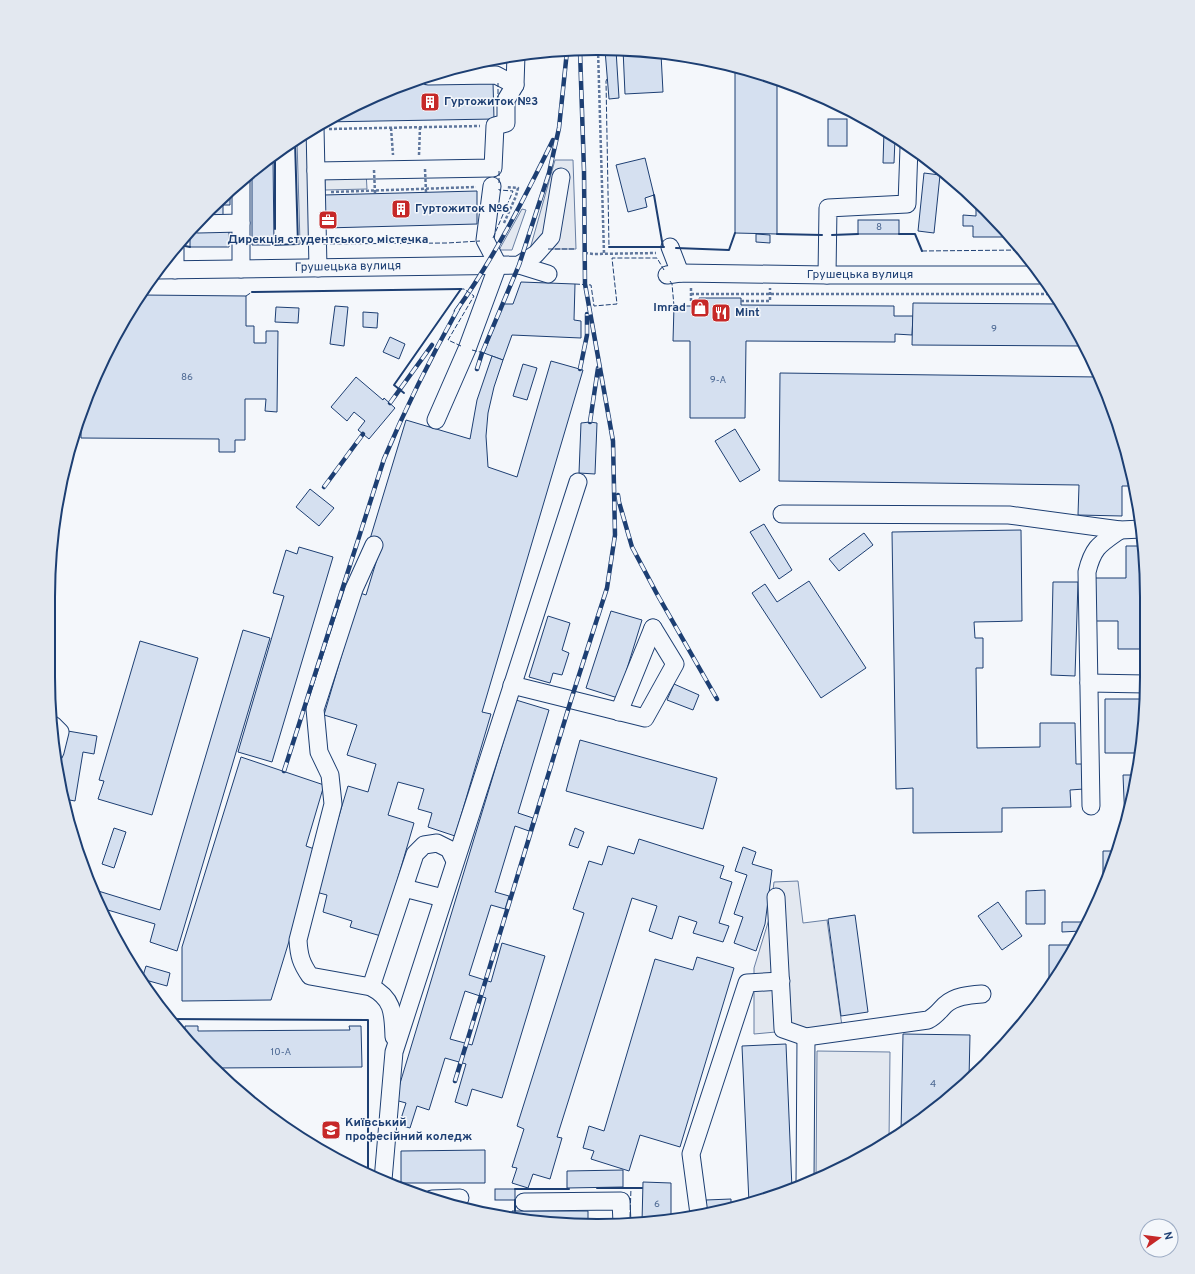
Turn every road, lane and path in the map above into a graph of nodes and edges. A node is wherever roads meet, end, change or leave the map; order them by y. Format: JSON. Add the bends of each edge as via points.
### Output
{"nodes":[{"id":1,"x":598,"y":55,"type":"edge"},
{"id":2,"x":516,"y":62,"type":"edge"},
{"id":3,"x":449,"y":76,"type":"edge"},
{"id":4,"x":515,"y":85,"type":"junction"},
{"id":5,"x":495,"y":126,"type":"junction"},
{"id":6,"x":420,"y":127,"type":"junction"},
{"id":7,"x":326,"y":128,"type":"edge"},
{"id":8,"x":391,"y":128,"type":"junction"},
{"id":9,"x":315,"y":135,"type":"edge"},
{"id":10,"x":909,"y":153,"type":"edge"},
{"id":11,"x":412,"y":169,"type":"junction"},
{"id":12,"x":374,"y":170,"type":"junction"},
{"id":13,"x":316,"y":171,"type":"junction"},
{"id":14,"x":561,"y":177,"type":"dead end"},
{"id":15,"x":492,"y":186,"type":"joint"},
{"id":16,"x":241,"y":189,"type":"edge"},
{"id":17,"x":426,"y":192,"type":"dead end"},
{"id":18,"x":324,"y":193,"type":"dead end"},
{"id":19,"x":375,"y":194,"type":"dead end"},
{"id":20,"x":241,"y":223,"type":"junction"},
{"id":21,"x":205,"y":224,"type":"edge"},
{"id":22,"x":666,"y":250,"type":"joint"},
{"id":23,"x":585,"y":253,"type":"dead end"},
{"id":24,"x":604,"y":253,"type":"junction"},
{"id":25,"x":175,"y":258,"type":"edge"},
{"id":26,"x":498,"y":265,"type":"junction"},
{"id":27,"x":519,"y":265,"type":"junction"},
{"id":28,"x":318,"y":268,"type":"junction"},
{"id":29,"x":242,"y":269,"type":"junction"},
{"id":30,"x":165,"y":270,"type":"edge"},
{"id":31,"x":175,"y":270,"type":"junction"},
{"id":32,"x":548,"y":274,"type":"dead end"},
{"id":33,"x":827,"y":275,"type":"junction"},
{"id":34,"x":1034,"y":275,"type":"edge"},
{"id":35,"x":691,"y":294,"type":"dead end"},
{"id":36,"x":770,"y":294,"type":"junction"},
{"id":37,"x":1048,"y":294,"type":"edge"},
{"id":38,"x":694,"y":301,"type":"dead end"},
{"id":39,"x":699,"y":301,"type":"dead end"},
{"id":40,"x":741,"y":302,"type":"dead end"},
{"id":41,"x":436,"y":420,"type":"dead end"},
{"id":42,"x":578,"y":482,"type":"dead end"},
{"id":43,"x":782,"y":514,"type":"dead end"},
{"id":44,"x":1135,"y":529,"type":"edge"},
{"id":45,"x":1120,"y":530,"type":"junction"},
{"id":46,"x":374,"y":545,"type":"dead end"},
{"id":47,"x":1089,"y":683,"type":"junction"},
{"id":48,"x":1140,"y":684,"type":"edge"},
{"id":49,"x":512,"y":685,"type":"junction"},
{"id":50,"x":619,"y":712,"type":"junction"},
{"id":51,"x":1091,"y":806,"type":"dead end"},
{"id":52,"x":455,"y":861,"type":"junction"},
{"id":53,"x":404,"y":888,"type":"junction"},
{"id":54,"x":776,"y":897,"type":"dead end"},
{"id":55,"x":443,"y":898,"type":"junction"},
{"id":56,"x":781,"y":981,"type":"junction"},
{"id":57,"x":371,"y":987,"type":"junction"},
{"id":58,"x":982,"y":994,"type":"dead end"},
{"id":59,"x":806,"y":1038,"type":"junction"},
{"id":60,"x":394,"y":1052,"type":"junction"},
{"id":61,"x":383,"y":1175,"type":"edge"},
{"id":62,"x":805,"y":1178,"type":"edge"},
{"id":63,"x":449,"y":1198,"type":"edge"},
{"id":64,"x":460,"y":1198,"type":"dead end"},
{"id":65,"x":524,"y":1202,"type":"dead end"},
{"id":66,"x":698,"y":1210,"type":"edge"},
{"id":67,"x":622,"y":1218,"type":"edge"}],
"edges":[{"from":1,"to":24,"type":"path"},
{"from":2,"to":4,"type":"street"},
{"from":3,"to":4,"type":"street","via":[[496,75]]},
{"from":4,"to":5,"type":"street","via":[[506,100],[506,123]]},
{"from":5,"to":6,"type":"path"},
{"from":5,"to":11,"type":"street","via":[[493,168]]},
{"from":6,"to":8,"type":"path"},
{"from":6,"to":11,"type":"path","via":[[420,152]]},
{"from":7,"to":8,"type":"path"},
{"from":8,"to":11,"type":"path","via":[[392,151]]},
{"from":9,"to":13,"type":"street"},
{"from":10,"to":33,"type":"street","via":[[907,204],[828,208]]},
{"from":11,"to":12,"type":"street"},
{"from":11,"to":17,"type":"path","bridge":true},
{"from":12,"to":13,"type":"street"},
{"from":12,"to":19,"type":"path","bridge":true},
{"from":13,"to":28,"type":"street"},
{"from":14,"to":27,"type":"street","via":[[551,237],[536,254]]},
{"from":15,"to":18,"type":"path"},
{"from":15,"to":26,"type":"street","via":[[485,240]]},
{"from":16,"to":20,"type":"street"},
{"from":20,"to":21,"type":"street"},
{"from":20,"to":29,"type":"street"},
{"from":22,"to":24,"type":"path"},
{"from":22,"to":33,"type":"street","name":"Грушецька вулиця","via":[[674,274]]},
{"from":23,"to":24,"type":"path"},
{"from":25,"to":31,"type":"street"},
{"from":26,"to":27,"type":"street","name":"Грушецька вулиця"},
{"from":26,"to":28,"type":"street","name":"Грушецька вулиця"},
{"from":26,"to":41,"type":"street","via":[[467,349]]},
{"from":27,"to":32,"type":"street","name":"Грушецька вулиця"},
{"from":28,"to":29,"type":"street","name":"Грушецька вулиця"},
{"from":29,"to":31,"type":"street","name":"Грушецька вулиця"},
{"from":30,"to":31,"type":"street","name":"Грушецька вулиця"},
{"from":33,"to":34,"type":"street","name":"Грушецька вулиця"},
{"from":35,"to":36,"type":"path"},
{"from":36,"to":37,"type":"path"},
{"from":36,"to":40,"type":"path","via":[[770,301]]},
{"from":38,"to":39,"type":"path"},
{"from":42,"to":49,"type":"street"},
{"from":43,"to":45,"type":"street","via":[[1009,515]]},
{"from":44,"to":45,"type":"street"},
{"from":45,"to":47,"type":"street","via":[[1097,548],[1091,557],[1087,572]]},
{"from":46,"to":57,"type":"street","via":[[354,589],[315,709],[319,752],[330,775],[333,804],[298,940],[303,965],[310,976]]},
{"from":47,"to":48,"type":"street"},
{"from":47,"to":51,"type":"street"},
{"from":49,"to":50,"type":"street"},
{"from":49,"to":52,"type":"street"},
{"from":50,"to":50,"type":"street","via":[[645,718],[676,664],[653,628]]},
{"from":52,"to":53,"type":"street","via":[[449,849],[437,843],[424,845],[415,854]]},
{"from":52,"to":55,"type":"street"},
{"from":53,"to":55,"type":"street"},
{"from":53,"to":57,"type":"street"},
{"from":54,"to":56,"type":"street"},
{"from":55,"to":60,"type":"street"},
{"from":56,"to":59,"type":"street","via":[[783,1029]]},
{"from":56,"to":66,"type":"street","via":[[747,983],[691,1154]]},
{"from":57,"to":60,"type":"street","via":[[387,999],[391,1008]]},
{"from":58,"to":59,"type":"street","via":[[954,999],[935,1017],[928,1020]]},
{"from":59,"to":62,"type":"street"},
{"from":60,"to":61,"type":"street"},
{"from":63,"to":64,"type":"street"},
{"from":65,"to":67,"type":"street","via":[[621,1201]]}]}
